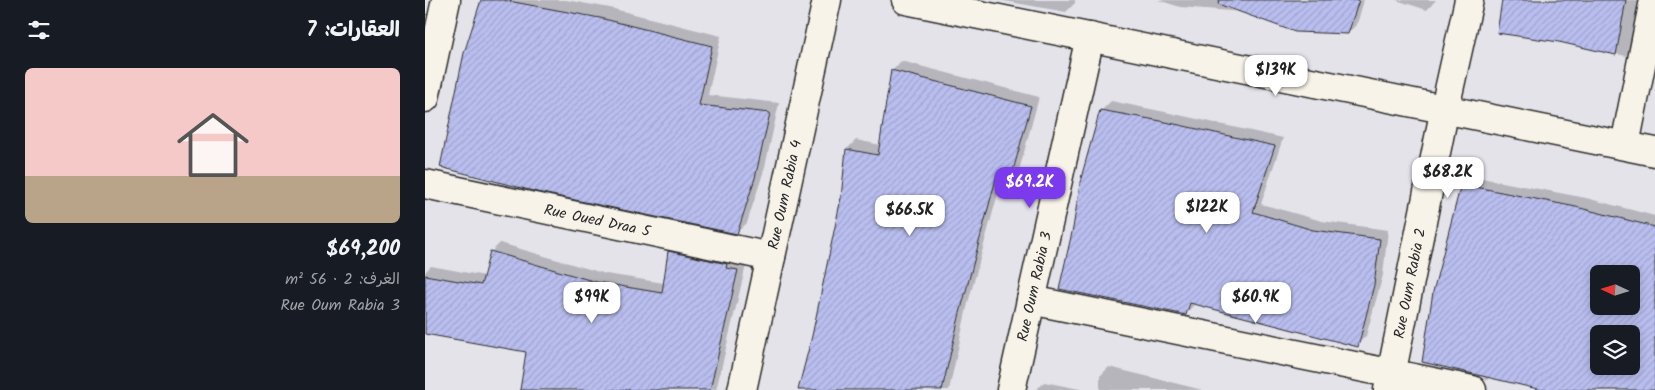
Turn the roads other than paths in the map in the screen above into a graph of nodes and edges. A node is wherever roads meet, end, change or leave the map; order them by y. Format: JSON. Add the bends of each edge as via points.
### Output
{"nodes":[{"id":1,"x":446,"y":0,"type":"edge"},
{"id":2,"x":827,"y":0,"type":"edge"},
{"id":3,"x":906,"y":0,"type":"edge"},
{"id":4,"x":1469,"y":0,"type":"edge"},
{"id":5,"x":1654,"y":0,"type":"edge"},
{"id":6,"x":961,"y":6,"type":"edge"},
{"id":7,"x":1090,"y":37,"type":"junction"},
{"id":8,"x":425,"y":98,"type":"edge"},
{"id":9,"x":1445,"y":108,"type":"junction"},
{"id":10,"x":1625,"y":145,"type":"junction"},
{"id":11,"x":1655,"y":152,"type":"edge"},
{"id":12,"x":425,"y":184,"type":"edge"},
{"id":13,"x":771,"y":257,"type":"junction"},
{"id":14,"x":1031,"y":300,"type":"junction"},
{"id":15,"x":1390,"y":382,"type":"edge"},
{"id":16,"x":742,"y":390,"type":"edge"},
{"id":17,"x":1011,"y":390,"type":"edge"},
{"id":18,"x":1472,"y":390,"type":"edge"}],
"edges":[{"from":1,"to":8,"type":"street"},
{"from":2,"to":13,"type":"street","name":"Rue Oum Rabia 4"},
{"from":3,"to":6,"type":"street"},
{"from":4,"to":9,"type":"street","name":"Rue Oum Rabia 2"},
{"from":5,"to":10,"type":"street"},
{"from":6,"to":7,"type":"street"},
{"from":7,"to":9,"type":"street"},
{"from":7,"to":14,"type":"street","name":"Rue Oum Rabia 3"},
{"from":9,"to":10,"type":"street"},
{"from":9,"to":15,"type":"street","name":"Rue Oum Rabia 2"},
{"from":10,"to":11,"type":"street"},
{"from":12,"to":13,"type":"street","name":"Rue Oued Draa 5"},
{"from":13,"to":16,"type":"street","name":"Rue Oum Rabia 4"},
{"from":14,"to":15,"type":"street"},
{"from":14,"to":17,"type":"street","name":"Rue Oum Rabia 3"},
{"from":15,"to":18,"type":"street"}]}
